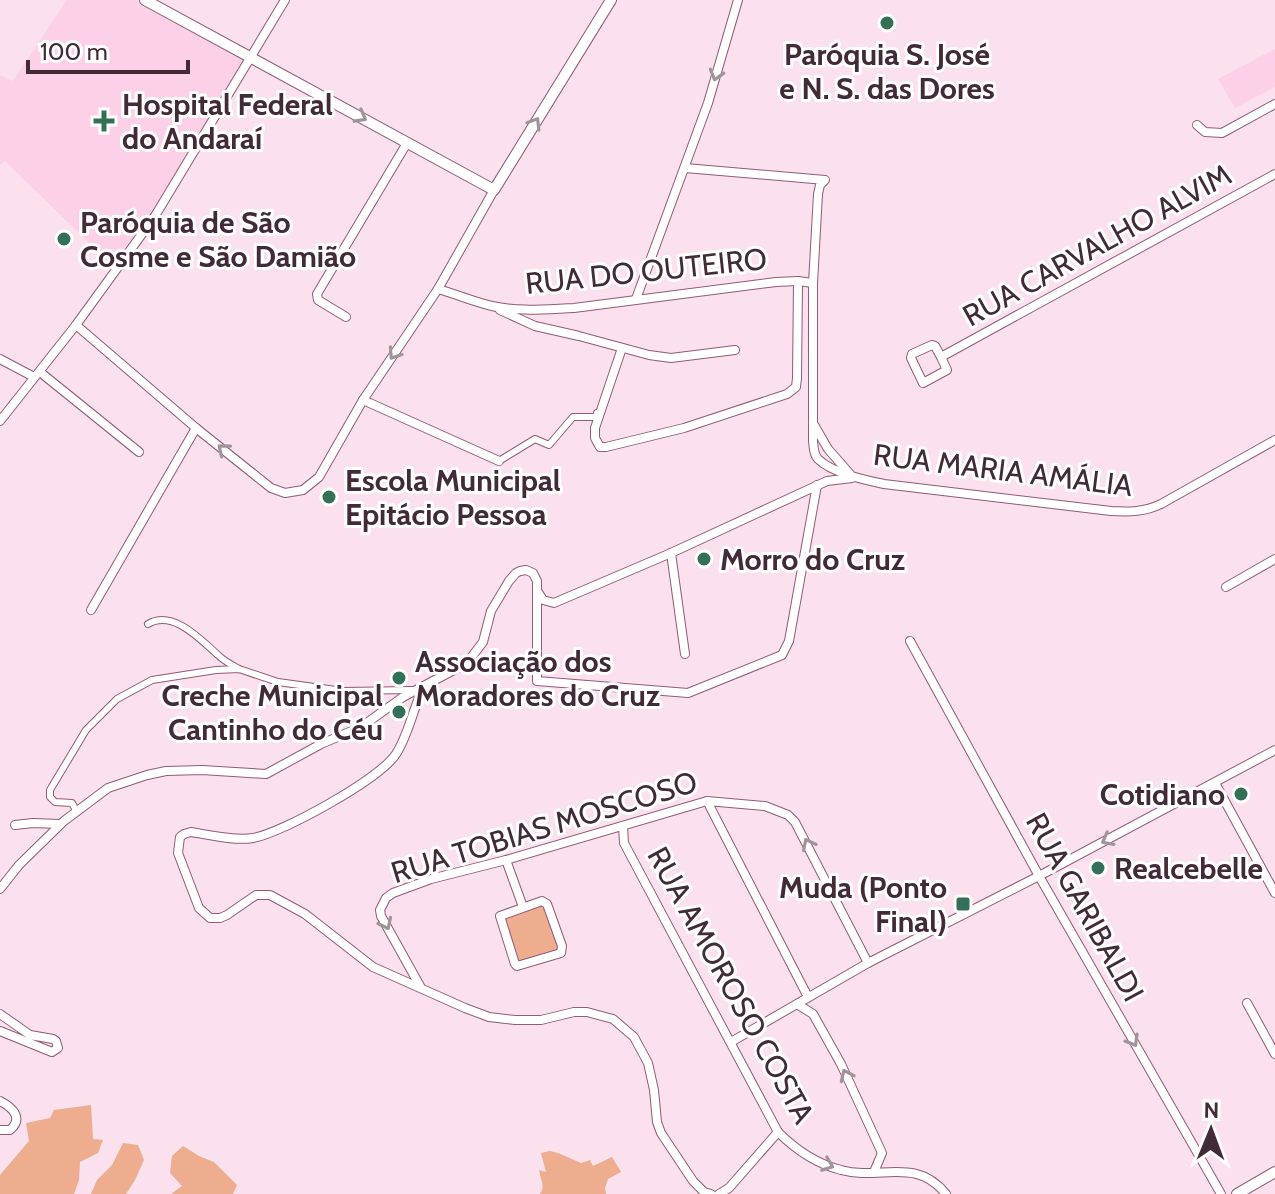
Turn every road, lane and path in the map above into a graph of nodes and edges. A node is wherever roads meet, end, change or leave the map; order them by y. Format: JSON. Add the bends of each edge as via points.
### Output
{"nodes":[{"id":1,"x":145,"y":0,"type":"edge"},
{"id":2,"x":285,"y":0,"type":"edge"},
{"id":3,"x":611,"y":0,"type":"edge"},
{"id":4,"x":738,"y":0,"type":"edge"},
{"id":5,"x":249,"y":57,"type":"junction"},
{"id":6,"x":1275,"y":104,"type":"edge"},
{"id":7,"x":1197,"y":125,"type":"dead end"},
{"id":8,"x":407,"y":143,"type":"junction"},
{"id":9,"x":685,"y":168,"type":"junction"},
{"id":10,"x":1275,"y":174,"type":"edge"},
{"id":11,"x":494,"y":190,"type":"junction"},
{"id":12,"x":798,"y":281,"type":"junction"},
{"id":13,"x":813,"y":283,"type":"junction"},
{"id":14,"x":438,"y":289,"type":"junction"},
{"id":15,"x":636,"y":299,"type":"junction"},
{"id":16,"x":492,"y":306,"type":"junction"},
{"id":17,"x":797,"y":314,"type":"junction"},
{"id":18,"x":346,"y":317,"type":"dead end"},
{"id":19,"x":812,"y":319,"type":"junction"},
{"id":20,"x":76,"y":325,"type":"junction"},
{"id":21,"x":622,"y":348,"type":"junction"},
{"id":22,"x":735,"y":350,"type":"dead end"},
{"id":23,"x":941,"y":357,"type":"junction"},
{"id":24,"x":0,"y":359,"type":"edge"},
{"id":25,"x":37,"y":374,"type":"junction"},
{"id":26,"x":363,"y":400,"type":"junction"},
{"id":27,"x":604,"y":400,"type":"junction"},
{"id":28,"x":0,"y":421,"type":"edge"},
{"id":29,"x":813,"y":423,"type":"junction"},
{"id":30,"x":196,"y":428,"type":"junction"},
{"id":31,"x":1275,"y":440,"type":"edge"},
{"id":32,"x":139,"y":452,"type":"dead end"},
{"id":33,"x":499,"y":461,"type":"joint"},
{"id":34,"x":854,"y":476,"type":"junction"},
{"id":35,"x":817,"y":485,"type":"junction"},
{"id":36,"x":671,"y":553,"type":"junction"},
{"id":37,"x":1275,"y":559,"type":"edge"},
{"id":38,"x":535,"y":577,"type":"junction"},
{"id":39,"x":1226,"y":587,"type":"dead end"},
{"id":40,"x":91,"y":610,"type":"dead end"},
{"id":41,"x":148,"y":624,"type":"dead end"},
{"id":42,"x":910,"y":641,"type":"dead end"},
{"id":43,"x":685,"y":654,"type":"dead end"},
{"id":44,"x":239,"y":669,"type":"junction"},
{"id":45,"x":425,"y":685,"type":"junction"},
{"id":46,"x":415,"y":689,"type":"junction"},
{"id":47,"x":1275,"y":750,"type":"edge"},
{"id":48,"x":1215,"y":783,"type":"junction"},
{"id":49,"x":707,"y":801,"type":"junction"},
{"id":50,"x":77,"y":812,"type":"junction"},
{"id":51,"x":60,"y":824,"type":"junction"},
{"id":52,"x":15,"y":825,"type":"dead end"},
{"id":53,"x":623,"y":826,"type":"junction"},
{"id":54,"x":506,"y":860,"type":"junction"},
{"id":55,"x":1039,"y":876,"type":"junction"},
{"id":56,"x":0,"y":889,"type":"edge"},
{"id":57,"x":1275,"y":893,"type":"edge"},
{"id":58,"x":523,"y":907,"type":"junction"},
{"id":59,"x":868,"y":963,"type":"junction"},
{"id":60,"x":420,"y":987,"type":"junction"},
{"id":61,"x":808,"y":997,"type":"junction"},
{"id":62,"x":1247,"y":1003,"type":"dead end"},
{"id":63,"x":797,"y":1004,"type":"junction"},
{"id":64,"x":0,"y":1014,"type":"edge"},
{"id":65,"x":0,"y":1031,"type":"edge"},
{"id":66,"x":731,"y":1042,"type":"junction"},
{"id":67,"x":1275,"y":1054,"type":"edge"},
{"id":68,"x":0,"y":1101,"type":"edge"},
{"id":69,"x":0,"y":1130,"type":"edge"},
{"id":70,"x":778,"y":1132,"type":"junction"},
{"id":71,"x":874,"y":1172,"type":"junction"},
{"id":72,"x":1275,"y":1172,"type":"edge"},
{"id":73,"x":711,"y":1194,"type":"edge"},
{"id":74,"x":719,"y":1194,"type":"edge"},
{"id":75,"x":946,"y":1194,"type":"edge"},
{"id":76,"x":1221,"y":1194,"type":"edge"},
{"id":77,"x":1237,"y":1194,"type":"edge"}],
"edges":[{"from":1,"to":5,"type":"street"},
{"from":2,"to":5,"type":"street"},
{"from":11,"to":3,"type":"street","one_way":true},
{"from":4,"to":9,"type":"street","one_way":true},
{"from":5,"to":8,"type":"street","one_way":true},
{"from":5,"to":20,"type":"street","via":[[155,216]]},
{"from":6,"to":7,"type":"street","via":[[1222,133],[1205,132]]},
{"from":8,"to":11,"type":"street"},
{"from":8,"to":18,"type":"street","via":[[317,294],[318,300]]},
{"from":9,"to":13,"type":"street","via":[[825,180],[818,194]]},
{"from":9,"to":15,"type":"street"},
{"from":10,"to":23,"type":"street","name":"RUA CARVALHO ALVIM"},
{"from":11,"to":14,"type":"street"},
{"from":12,"to":13,"type":"street","name":"RUA DO OUTEIRO"},
{"from":12,"to":15,"type":"street","name":"RUA DO OUTEIRO"},
{"from":12,"to":17,"type":"street"},
{"from":13,"to":19,"type":"street"},
{"from":14,"to":16,"type":"street","name":"RUA DO OUTEIRO"},
{"from":14,"to":26,"type":"street","one_way":true},
{"from":15,"to":16,"type":"street","name":"RUA DO OUTEIRO","via":[[574,308]]},
{"from":16,"to":21,"type":"street","via":[[535,326]]},
{"from":17,"to":19,"type":"street","via":[[807,308]]},
{"from":17,"to":27,"type":"street","via":[[796,387],[787,394],[684,428],[600,447],[594,433]]},
{"from":19,"to":29,"type":"street"},
{"from":20,"to":25,"type":"street"},
{"from":20,"to":30,"type":"street"},
{"from":21,"to":22,"type":"street","via":[[671,358]]},
{"from":21,"to":27,"type":"street"},
{"from":23,"to":23,"type":"street","name":"RUA CARVALHO ALVIM","via":[[947,370],[923,383],[911,356],[932,345]]},
{"from":24,"to":25,"type":"street"},
{"from":25,"to":28,"type":"street"},
{"from":25,"to":32,"type":"street"},
{"from":26,"to":30,"type":"street","one_way":true,"via":[[319,477],[303,490],[285,493],[271,488]]},
{"from":26,"to":33,"type":"street"},
{"from":27,"to":33,"type":"street","via":[[596,417],[573,417],[549,445],[535,439]]},
{"from":29,"to":34,"type":"street","via":[[828,449]]},
{"from":29,"to":34,"type":"street","via":[[817,458]]},
{"from":30,"to":40,"type":"street"},
{"from":31,"to":34,"type":"street","name":"RUA MARIA AMÁLIA","via":[[1147,511],[884,484]]},
{"from":34,"to":35,"type":"street"},
{"from":35,"to":36,"type":"street"},
{"from":35,"to":38,"type":"street","via":[[789,641],[782,655],[688,693],[537,681]]},
{"from":36,"to":38,"type":"street","via":[[554,603],[539,595]]},
{"from":36,"to":43,"type":"street"},
{"from":37,"to":39,"type":"street"},
{"from":38,"to":45,"type":"street","via":[[526,570],[516,573],[491,611],[483,642],[467,663]]},
{"from":41,"to":44,"type":"street","via":[[172,621]]},
{"from":42,"to":55,"type":"street","name":"RUA GARIBALDI"},
{"from":44,"to":46,"type":"street","via":[[278,682],[343,691]]},
{"from":44,"to":50,"type":"street","via":[[152,680],[117,699],[86,730],[50,790],[55,802],[72,803]]},
{"from":45,"to":46,"type":"street"},
{"from":45,"to":60,"type":"street","via":[[395,756],[368,778],[304,819],[252,838],[191,832],[180,837],[178,845],[204,915],[220,918],[256,895],[270,895],[305,914],[373,967]]},
{"from":46,"to":50,"type":"street","via":[[361,727],[266,774],[184,770],[147,775],[108,788]]},
{"from":47,"to":48,"type":"street"},
{"from":48,"to":55,"type":"street","one_way":true},
{"from":48,"to":57,"type":"street"},
{"from":49,"to":53,"type":"street","name":"RUA TOBIAS MOSCOSO"},
{"from":59,"to":49,"type":"street","name":"RUA TOBIAS MOSCOSO","one_way":true,"via":[[795,822],[765,806]]},
{"from":49,"to":61,"type":"street"},
{"from":50,"to":51,"type":"street"},
{"from":51,"to":52,"type":"street"},
{"from":51,"to":56,"type":"street"},
{"from":53,"to":54,"type":"street","name":"RUA TOBIAS MOSCOSO"},
{"from":53,"to":66,"type":"street","name":"RUA AMOROSO COSTA","via":[[624,843]]},
{"from":54,"to":58,"type":"street"},
{"from":54,"to":60,"type":"street","name":"RUA TOBIAS MOSCOSO","one_way":true,"via":[[431,879],[393,893],[382,903],[381,916]]},
{"from":55,"to":59,"type":"street"},
{"from":55,"to":76,"type":"street","name":"RUA GARIBALDI","one_way":true},
{"from":58,"to":58,"type":"street","via":[[500,916],[515,964],[561,953],[547,904]]},
{"from":59,"to":61,"type":"street"},
{"from":60,"to":73,"type":"street","via":[[489,1017],[541,1020],[587,1012],[613,1019],[634,1037],[648,1063],[661,1133],[693,1181]]},
{"from":61,"to":63,"type":"street"},
{"from":62,"to":67,"type":"street"},
{"from":63,"to":66,"type":"street"},
{"from":71,"to":63,"type":"street","one_way":true,"via":[[882,1153],[813,1014]]},
{"from":64,"to":65,"type":"street","via":[[30,1035],[53,1039],[58,1048],[52,1052]]},
{"from":66,"to":70,"type":"street","name":"RUA AMOROSO COSTA"},
{"from":68,"to":69,"type":"street","via":[[17,1119],[10,1130]]},
{"from":70,"to":71,"type":"street","name":"RUA AMOROSO COSTA","one_way":true,"via":[[815,1160],[842,1171]]},
{"from":70,"to":74,"type":"street"},
{"from":71,"to":75,"type":"street","name":"RUA AMOROSO COSTA","via":[[910,1172]]},
{"from":72,"to":77,"type":"street"}]}
